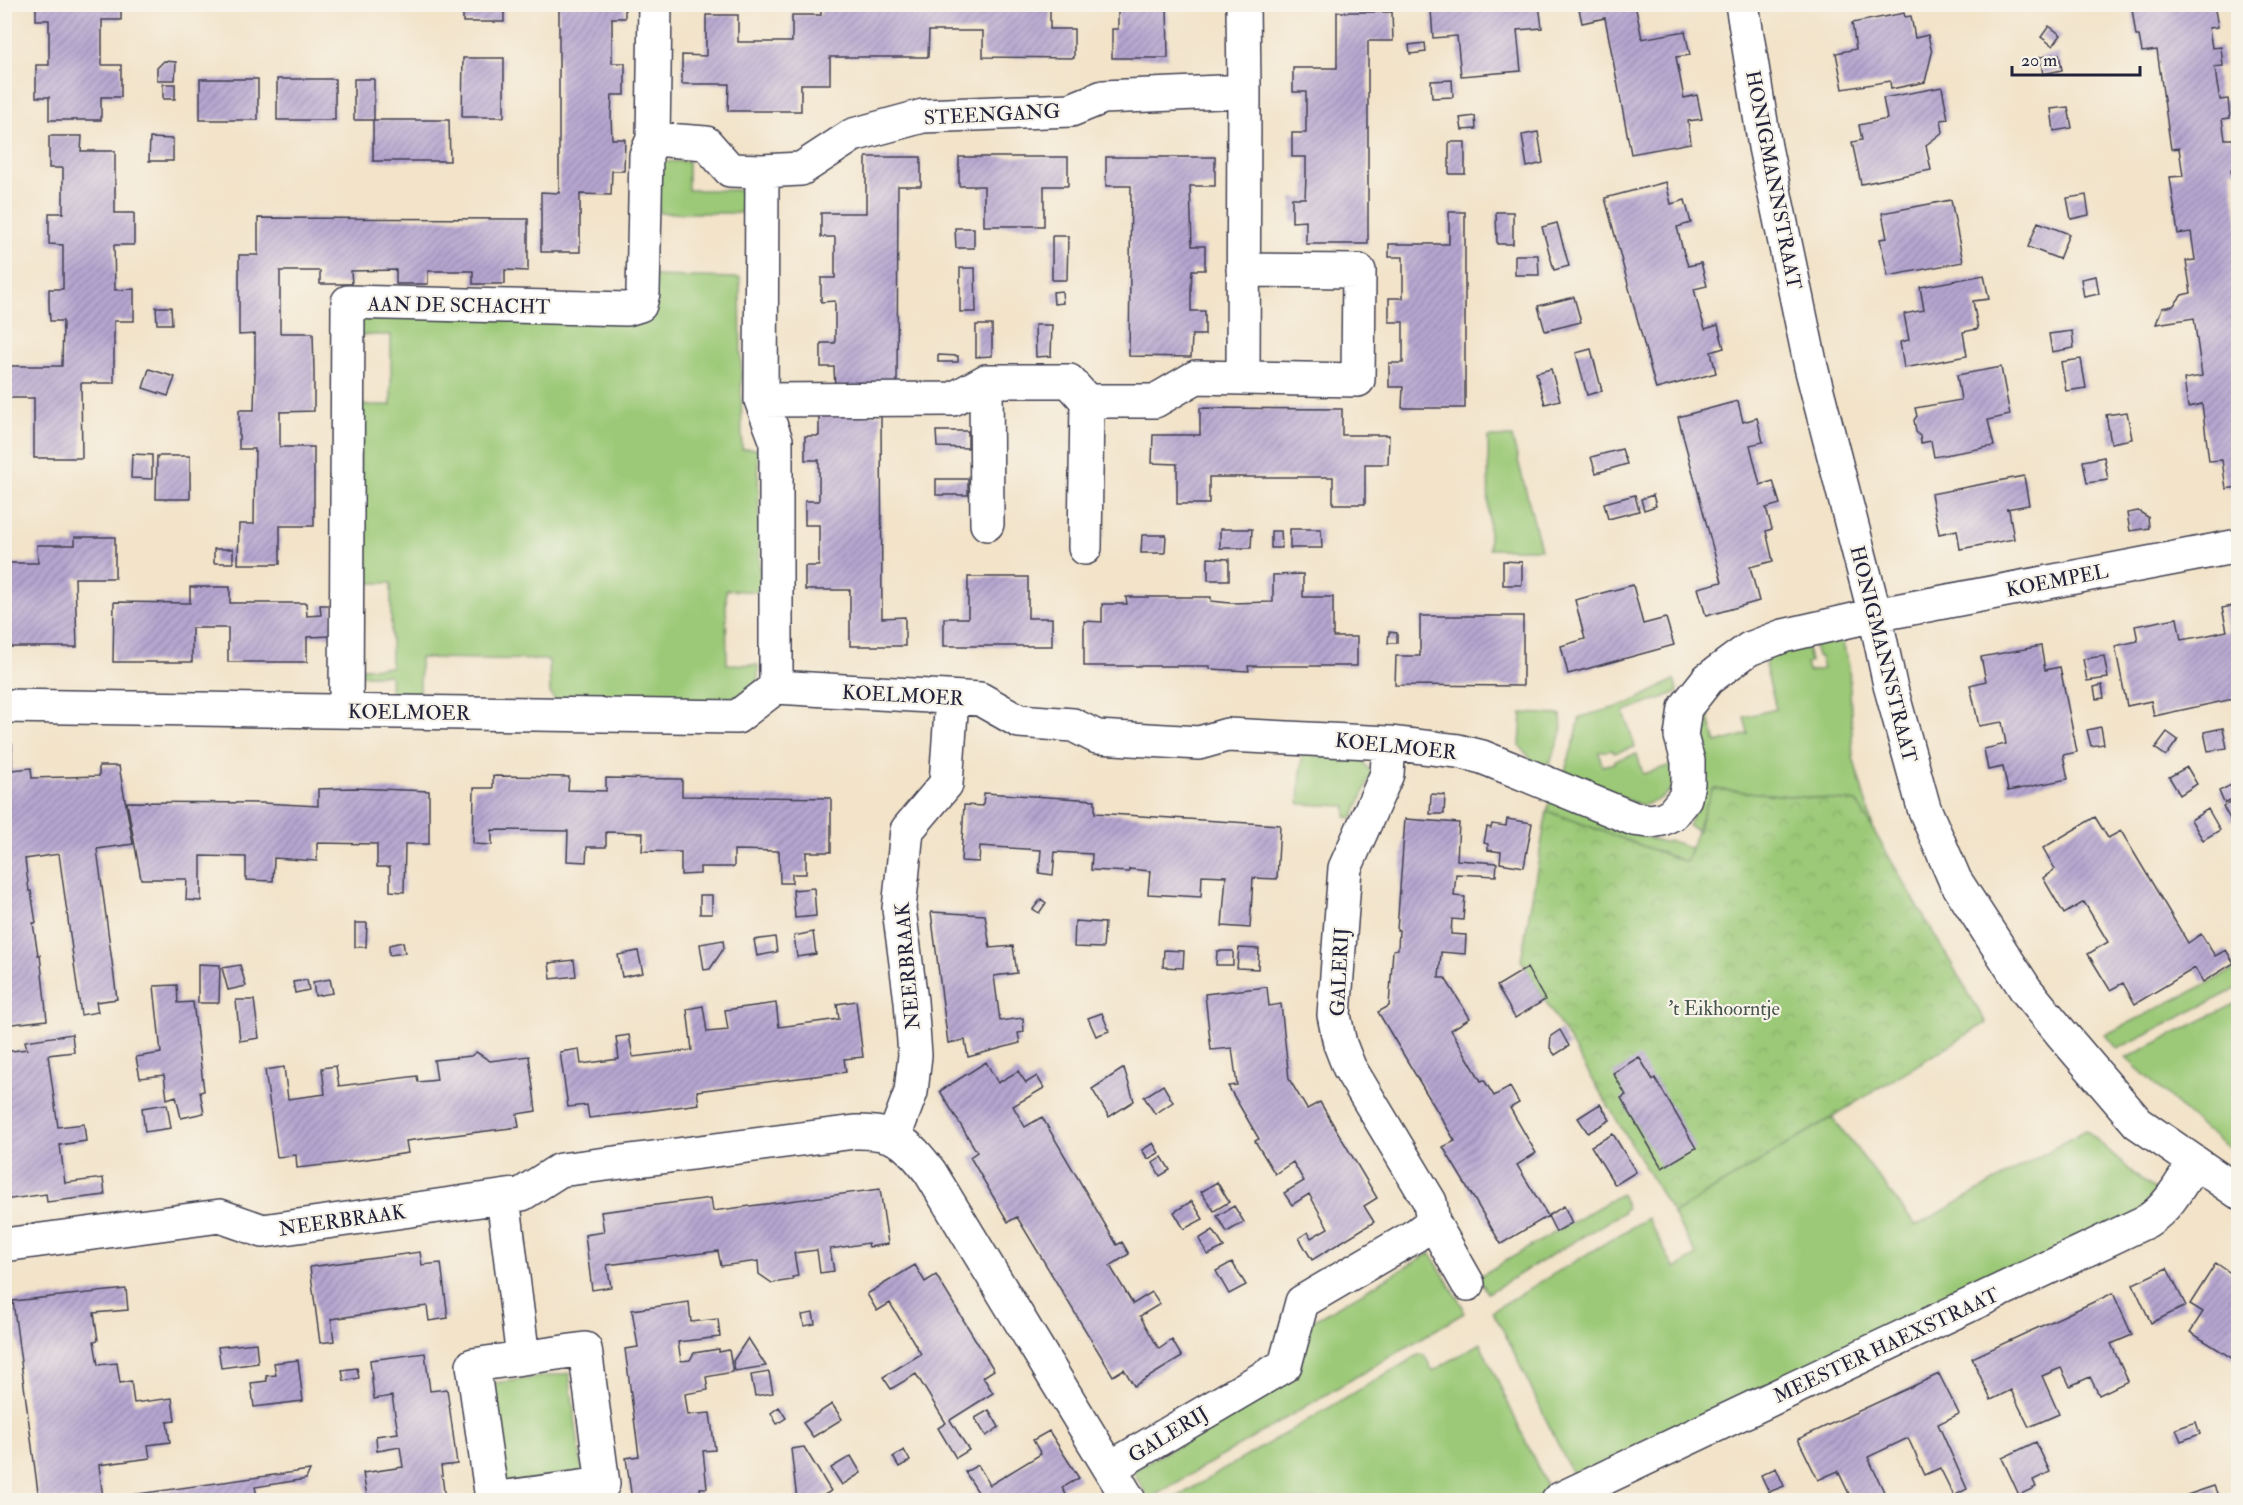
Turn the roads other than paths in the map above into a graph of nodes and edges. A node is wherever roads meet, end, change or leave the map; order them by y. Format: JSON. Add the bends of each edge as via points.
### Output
{"nodes":[{"id":1,"x":655,"y":4,"type":"edge"},
{"id":2,"x":1243,"y":4,"type":"edge"},
{"id":3,"x":1742,"y":4,"type":"edge"},
{"id":4,"x":1244,"y":91,"type":"junction"},
{"id":5,"x":653,"y":139,"type":"junction"},
{"id":6,"x":762,"y":171,"type":"junction"},
{"id":7,"x":1243,"y":270,"type":"junction"},
{"id":8,"x":1243,"y":378,"type":"junction"},
{"id":9,"x":986,"y":381,"type":"junction"},
{"id":10,"x":761,"y":400,"type":"junction"},
{"id":11,"x":1087,"y":401,"type":"junction"},
{"id":12,"x":987,"y":524,"type":"dead end"},
{"id":13,"x":2238,"y":546,"type":"edge"},
{"id":14,"x":1085,"y":548,"type":"dead end"},
{"id":15,"x":1875,"y":615,"type":"junction"},
{"id":16,"x":776,"y":687,"type":"junction"},
{"id":17,"x":952,"y":698,"type":"junction"},
{"id":18,"x":4,"y":706,"type":"edge"},
{"id":19,"x":346,"y":711,"type":"junction"},
{"id":20,"x":1389,"y":742,"type":"junction"},
{"id":21,"x":894,"y":1137,"type":"junction"},
{"id":22,"x":2194,"y":1163,"type":"junction"},
{"id":23,"x":2238,"y":1192,"type":"edge"},
{"id":24,"x":503,"y":1197,"type":"junction"},
{"id":25,"x":1433,"y":1222,"type":"junction"},
{"id":26,"x":4,"y":1245,"type":"edge"},
{"id":27,"x":1468,"y":1284,"type":"dead end"},
{"id":28,"x":523,"y":1358,"type":"junction"},
{"id":29,"x":1110,"y":1468,"type":"junction"},
{"id":30,"x":1569,"y":1498,"type":"edge"},
{"id":31,"x":1129,"y":1500,"type":"edge"}],
"edges":[{"from":1,"to":5,"type":"street","name":"AAN DE SCHACHT"},
{"from":2,"to":4,"type":"street"},
{"from":3,"to":15,"type":"street","name":"HONIGMANNSTRAAT","via":[[1765,147],[1811,367]]},
{"from":4,"to":6,"type":"street","name":"STEENGANG","via":[[1103,97],[1071,110],[923,116],[853,135],[801,169]]},
{"from":4,"to":7,"type":"street"},
{"from":5,"to":6,"type":"street","name":"STEENGANG","via":[[706,142],[730,170]]},
{"from":5,"to":19,"type":"street","name":"AAN DE SCHACHT","via":[[646,155],[640,305],[627,309],[348,303]]},
{"from":6,"to":10,"type":"street"},
{"from":7,"to":8,"type":"street"},
{"from":7,"to":8,"type":"street","via":[[1359,271],[1358,380]]},
{"from":8,"to":11,"type":"street","via":[[1196,377],[1155,401]]},
{"from":9,"to":10,"type":"street","via":[[953,399]]},
{"from":9,"to":11,"type":"street","via":[[1069,381]]},
{"from":9,"to":12,"type":"street"},
{"from":10,"to":16,"type":"street","via":[[776,440]]},
{"from":11,"to":14,"type":"street"},
{"from":13,"to":15,"type":"street","name":"KOEMPEL"},
{"from":15,"to":20,"type":"street","name":"KOELMOER","via":[[1749,648],[1708,679],[1685,708],[1681,736],[1688,761],[1685,798],[1672,814],[1662,819],[1634,819],[1482,757]]},
{"from":15,"to":22,"type":"street","name":"HONIGMANNSTRAAT","via":[[1924,808],[1955,880],[2026,990],[2074,1050],[2138,1123]]},
{"from":16,"to":17,"type":"street","name":"KOELMOER"},
{"from":16,"to":19,"type":"street","name":"KOELMOER","via":[[737,717]]},
{"from":17,"to":20,"type":"street","name":"KOELMOER","via":[[980,699],[1019,721],[1073,725],[1097,737],[1199,743],[1227,735]]},
{"from":17,"to":21,"type":"street","name":"NEERBRAAK","via":[[946,784],[907,830],[899,909],[915,1054],[911,1092]]},
{"from":18,"to":19,"type":"street","name":"KOELMOER"},
{"from":20,"to":25,"type":"street","name":"GALERIJ","via":[[1387,774],[1345,868],[1334,1015],[1349,1067],[1430,1202]]},
{"from":21,"to":24,"type":"street","name":"NEERBRAAK","via":[[855,1131],[560,1170],[522,1194]]},
{"from":21,"to":29,"type":"street","name":"NEERBRAAK","via":[[914,1150],[930,1172]]},
{"from":22,"to":23,"type":"street","name":"HONIGMANNSTRAAT"},
{"from":22,"to":30,"type":"street","name":"MEESTER HAEXSTRAAT","via":[[2169,1202],[2147,1221]]},
{"from":24,"to":26,"type":"street","name":"NEERBRAAK","via":[[263,1231],[220,1216]]},
{"from":24,"to":28,"type":"street"},
{"from":25,"to":27,"type":"street","name":"GALERIJ"},
{"from":25,"to":29,"type":"street","name":"GALERIJ","via":[[1302,1302],[1285,1365]]},
{"from":28,"to":28,"type":"street","via":[[473,1365],[492,1499],[603,1484],[585,1349]]},
{"from":29,"to":31,"type":"street","name":"NEERBRAAK"}]}
